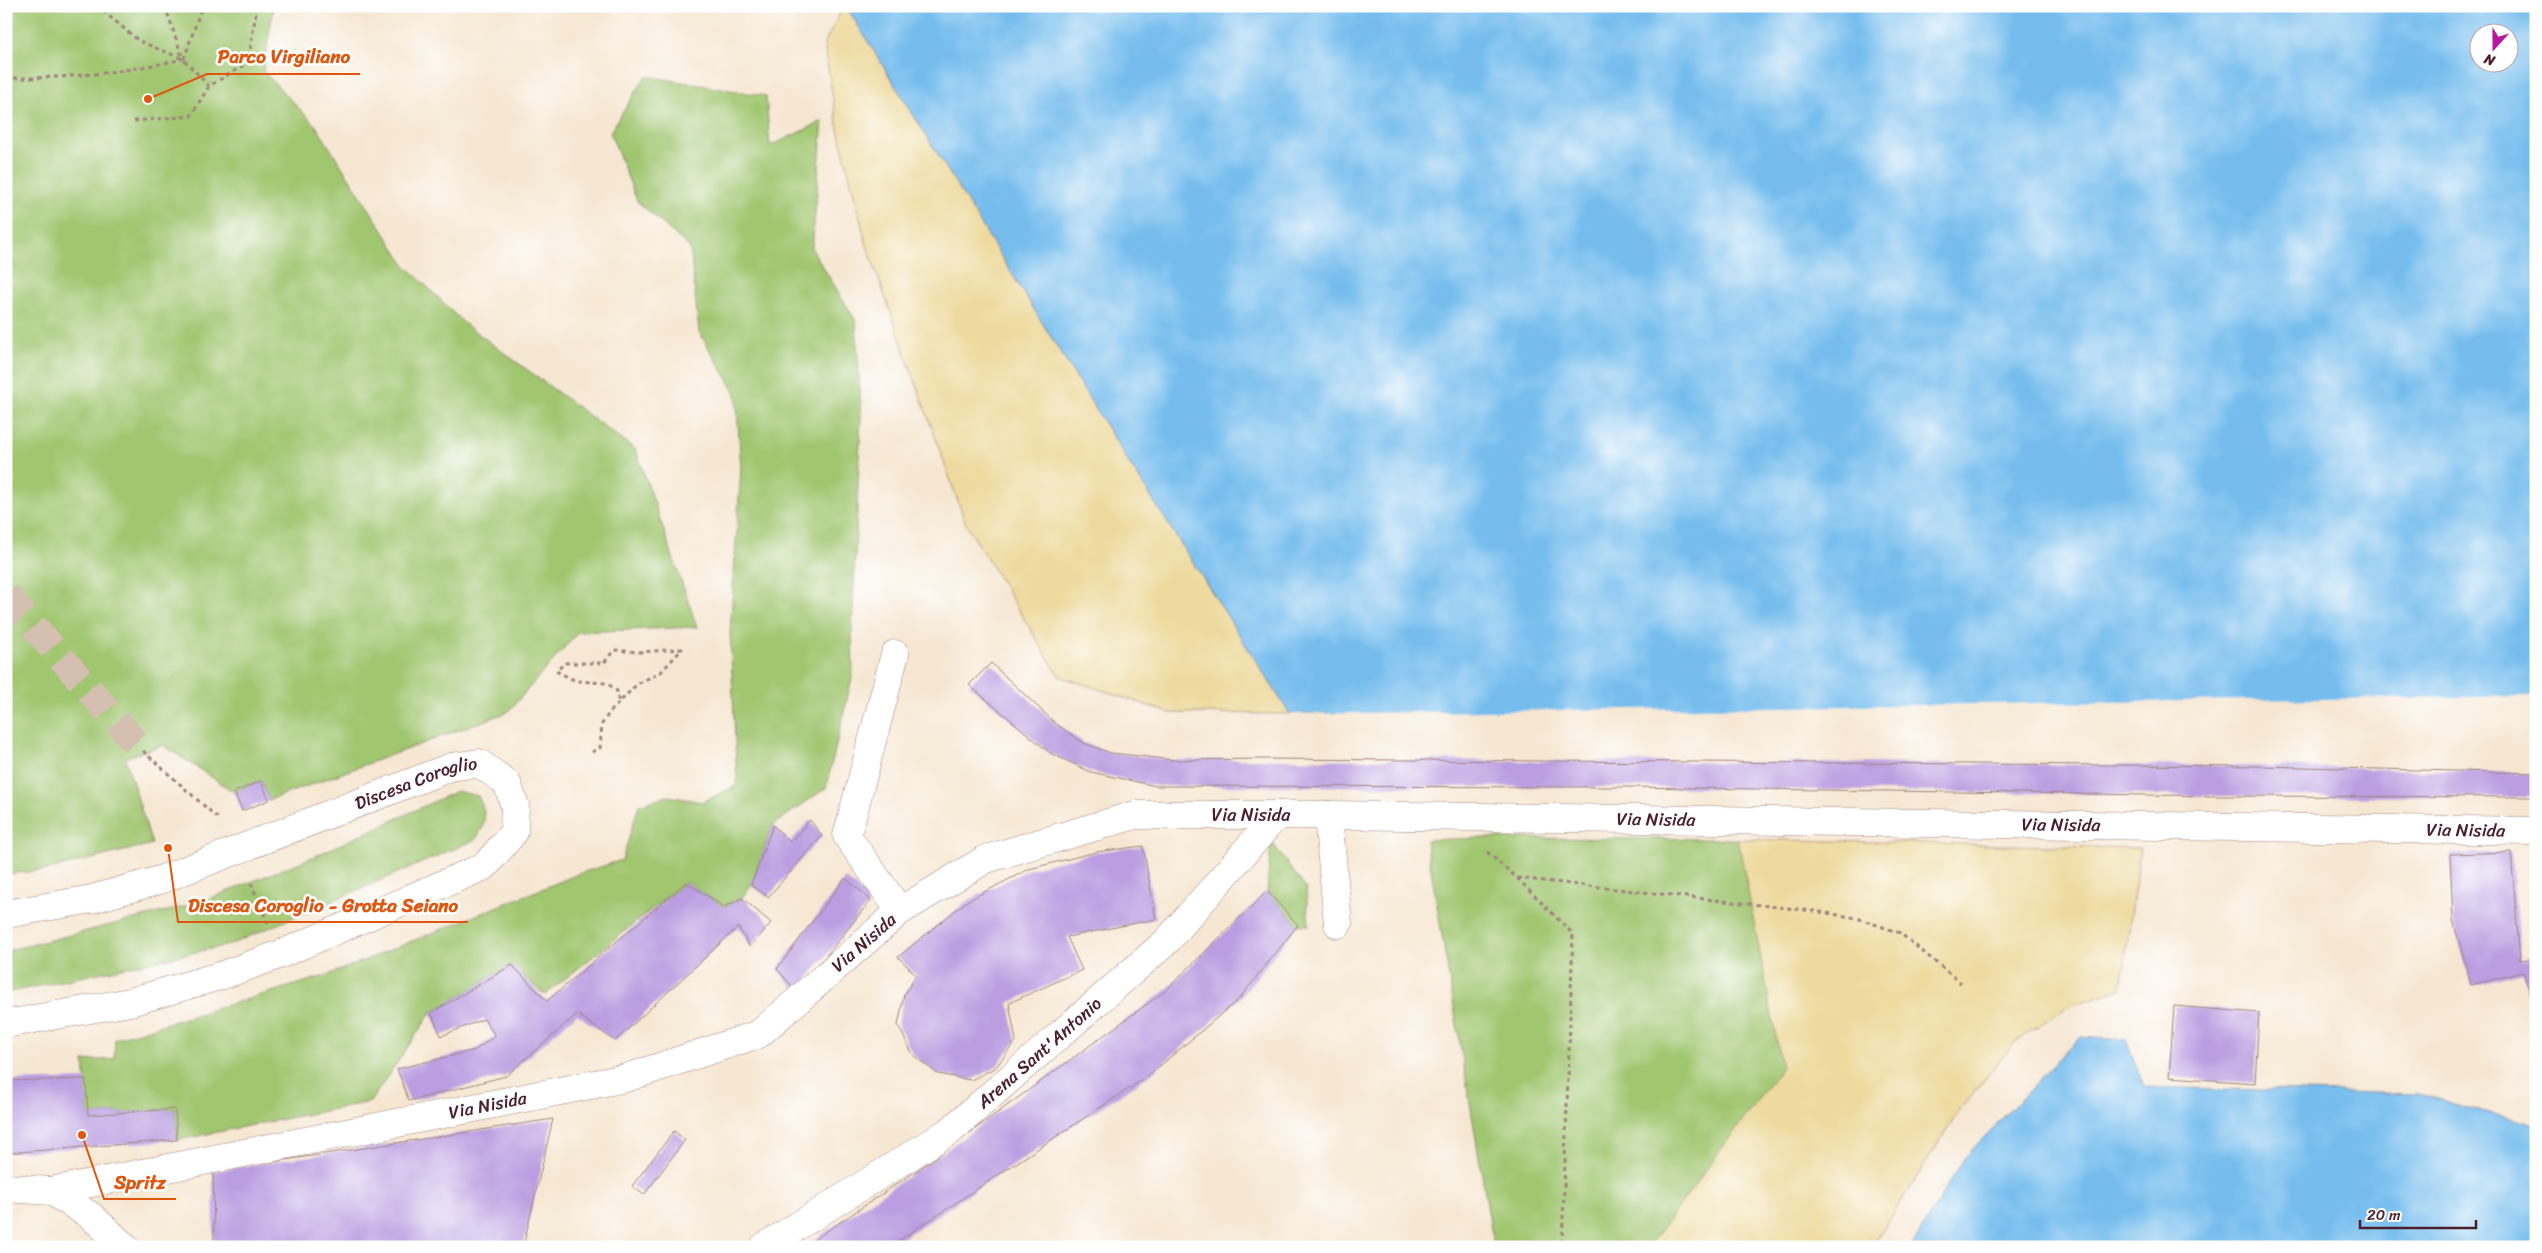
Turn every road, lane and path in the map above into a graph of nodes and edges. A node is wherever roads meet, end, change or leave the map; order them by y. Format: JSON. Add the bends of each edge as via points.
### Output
{"nodes":[{"id":1,"x":97,"y":6,"type":"edge"},
{"id":2,"x":164,"y":6,"type":"edge"},
{"id":3,"x":202,"y":6,"type":"edge"},
{"id":4,"x":257,"y":6,"type":"edge"},
{"id":5,"x":183,"y":60,"type":"junction"},
{"id":6,"x":6,"y":78,"type":"edge"},
{"id":7,"x":210,"y":86,"type":"junction"},
{"id":8,"x":134,"y":121,"type":"dead end"},
{"id":9,"x":895,"y":654,"type":"dead end"},
{"id":10,"x":619,"y":705,"type":"junction"},
{"id":11,"x":143,"y":751,"type":"tunnel mouth"},
{"id":12,"x":592,"y":752,"type":"dead end"},
{"id":13,"x":1277,"y":815,"type":"junction"},
{"id":14,"x":1328,"y":815,"type":"junction"},
{"id":15,"x":1461,"y":817,"type":"junction"},
{"id":16,"x":216,"y":818,"type":"dead end"},
{"id":17,"x":2536,"y":831,"type":"edge"},
{"id":18,"x":1516,"y":878,"type":"junction"},
{"id":19,"x":251,"y":883,"type":"dead end"},
{"id":20,"x":900,"y":911,"type":"junction"},
{"id":21,"x":6,"y":914,"type":"edge"},
{"id":22,"x":1338,"y":924,"type":"dead end"},
{"id":23,"x":270,"y":929,"type":"dead end"},
{"id":24,"x":1961,"y":983,"type":"dead end"},
{"id":25,"x":6,"y":1024,"type":"edge"},
{"id":26,"x":10,"y":1053,"type":"dead end"},
{"id":27,"x":10,"y":1081,"type":"dead end"},
{"id":28,"x":6,"y":1188,"type":"edge"},
{"id":29,"x":51,"y":1191,"type":"junction"},
{"id":30,"x":121,"y":1244,"type":"edge"},
{"id":31,"x":764,"y":1247,"type":"edge"},
{"id":32,"x":1562,"y":1247,"type":"edge"}],
"edges":[{"from":1,"to":5,"type":"path","via":[[139,41]]},
{"from":2,"to":5,"type":"path"},
{"from":3,"to":5,"type":"path"},
{"from":4,"to":7,"type":"path","via":[[248,63]]},
{"from":5,"to":6,"type":"path","via":[[130,71]]},
{"from":5,"to":7,"type":"path"},
{"from":7,"to":8,"type":"path","via":[[190,116]]},
{"from":9,"to":20,"type":"street","via":[[846,836]]},
{"from":10,"to":10,"type":"path","via":[[637,684],[661,672],[682,649],[614,650],[604,663],[565,662],[556,672],[576,681],[607,683],[616,690]]},
{"from":10,"to":12,"type":"path","via":[[602,724],[600,748]]},
{"from":11,"to":16,"type":"path"},
{"from":13,"to":14,"type":"street","name":"Via Nisida"},
{"from":13,"to":20,"type":"street","name":"Via Nisida","via":[[1135,815],[986,858]]},
{"from":13,"to":31,"type":"street","name":"Arena Sant'Antonio","via":[[1167,941],[950,1130]]},
{"from":14,"to":15,"type":"street","name":"Via Nisida"},
{"from":14,"to":22,"type":"street"},
{"from":15,"to":17,"type":"street","name":"Via Nisida"},
{"from":15,"to":18,"type":"path","via":[[1462,837],[1478,844]]},
{"from":18,"to":24,"type":"path","via":[[1857,918],[1900,934]]},
{"from":18,"to":32,"type":"path","via":[[1572,934]]},
{"from":19,"to":23,"type":"path"},
{"from":20,"to":29,"type":"street","name":"Via Nisida","via":[[759,1034],[626,1078]]},
{"from":21,"to":25,"type":"street","name":"Discesa Coroglio","via":[[92,899],[160,880],[451,767],[479,763],[507,782],[516,806],[514,832],[485,866],[281,954],[130,1002]]},
{"from":26,"to":27,"type":"path"},
{"from":28,"to":29,"type":"street"},
{"from":29,"to":30,"type":"street","via":[[91,1216]]}]}
